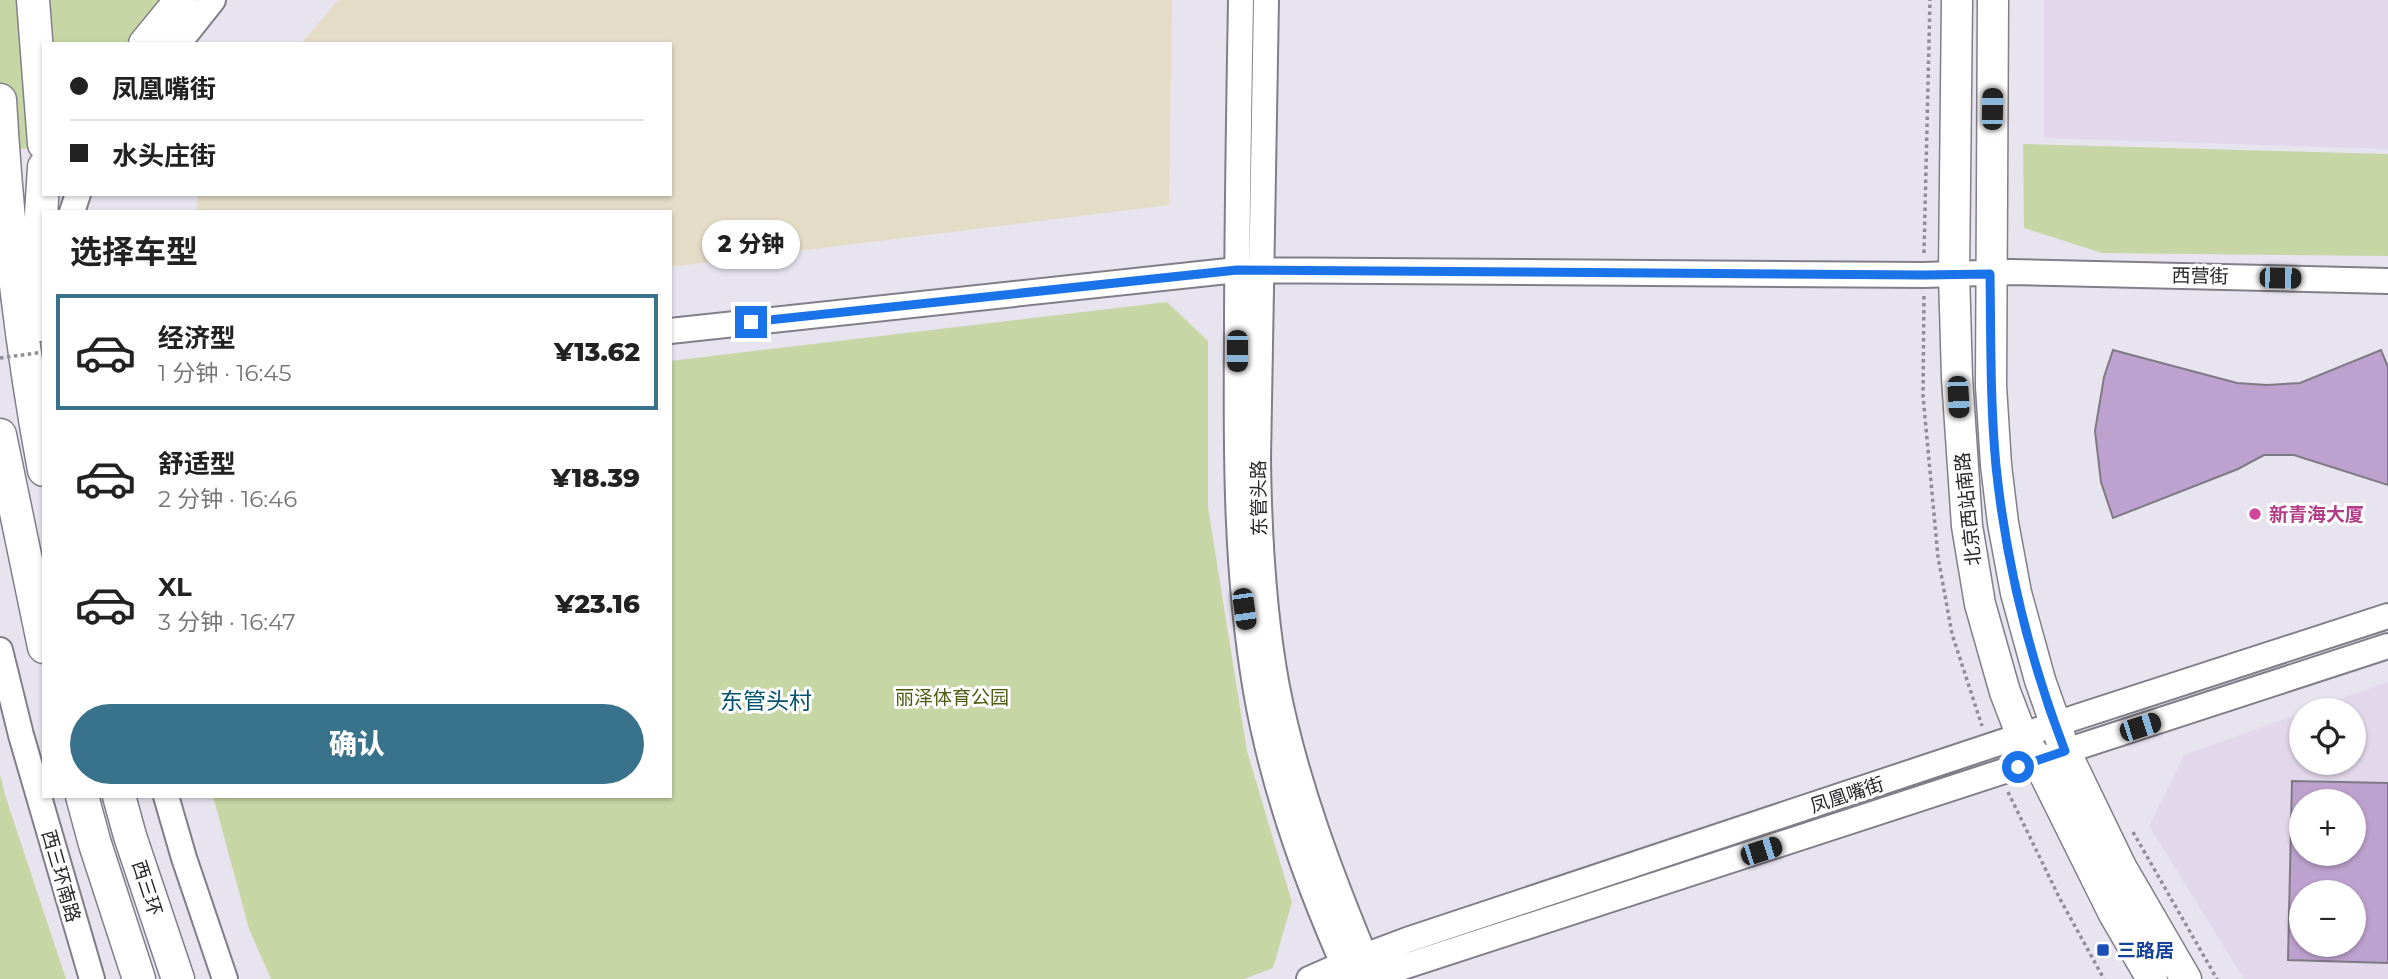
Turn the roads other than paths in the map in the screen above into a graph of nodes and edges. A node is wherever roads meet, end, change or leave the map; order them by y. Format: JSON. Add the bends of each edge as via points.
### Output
{"nodes":[{"id":1,"x":33,"y":0,"type":"edge"},
{"id":2,"x":180,"y":0,"type":"edge"},
{"id":3,"x":213,"y":0,"type":"edge"},
{"id":4,"x":1241,"y":0,"type":"edge"},
{"id":5,"x":1266,"y":0,"type":"edge"},
{"id":6,"x":1957,"y":0,"type":"edge"},
{"id":7,"x":1993,"y":0,"type":"edge"},
{"id":8,"x":147,"y":42,"type":"edge"},
{"id":9,"x":180,"y":42,"type":"edge"},
{"id":10,"x":0,"y":100,"type":"edge"},
{"id":11,"x":42,"y":118,"type":"edge"},
{"id":12,"x":42,"y":214,"type":"edge"},
{"id":13,"x":41,"y":237,"type":"edge"},
{"id":14,"x":1262,"y":269,"type":"junction"},
{"id":15,"x":1237,"y":270,"type":"junction"},
{"id":16,"x":2001,"y":273,"type":"junction"},
{"id":17,"x":1954,"y":274,"type":"junction"},
{"id":18,"x":2388,"y":281,"type":"edge"},
{"id":19,"x":672,"y":331,"type":"edge"},
{"id":20,"x":42,"y":332,"type":"edge"},
{"id":21,"x":42,"y":374,"type":"edge"},
{"id":22,"x":33,"y":410,"type":"junction"},
{"id":23,"x":0,"y":435,"type":"edge"},
{"id":24,"x":42,"y":459,"type":"edge"},
{"id":25,"x":2388,"y":616,"type":"edge"},
{"id":26,"x":42,"y":638,"type":"edge"},
{"id":27,"x":2388,"y":646,"type":"edge"},
{"id":28,"x":0,"y":650,"type":"edge"},
{"id":29,"x":2022,"y":736,"type":"junction"},
{"id":30,"x":2052,"y":746,"type":"junction"},
{"id":31,"x":83,"y":798,"type":"edge"},
{"id":32,"x":120,"y":798,"type":"edge"},
{"id":33,"x":167,"y":798,"type":"edge"},
{"id":34,"x":1362,"y":972,"type":"edge"},
{"id":35,"x":93,"y":979,"type":"edge"},
{"id":36,"x":139,"y":979,"type":"edge"},
{"id":37,"x":178,"y":979,"type":"edge"},
{"id":38,"x":225,"y":979,"type":"edge"},
{"id":39,"x":1309,"y":979,"type":"edge"},
{"id":40,"x":2152,"y":979,"type":"edge"},
{"id":41,"x":2186,"y":979,"type":"edge"}],
"edges":[{"from":1,"to":11,"type":"highway"},
{"from":2,"to":8,"type":"highway"},
{"from":3,"to":9,"type":"street"},
{"from":4,"to":15,"type":"street","name":"东管头路"},
{"from":5,"to":14,"type":"street","name":"东管头路"},
{"from":6,"to":17,"type":"main road","name":"北京西站南路"},
{"from":7,"to":16,"type":"main road","name":"北京西站南路"},
{"from":10,"to":22,"type":"highway","via":[[5,199]]},
{"from":12,"to":13,"type":"highway"},
{"from":13,"to":20,"type":"highway","via":[[37,281]]},
{"from":14,"to":15,"type":"street","name":"西营街"},
{"from":14,"to":17,"type":"street","name":"西营街"},
{"from":14,"to":34,"type":"street","name":"东管头路","via":[[1259,534],[1277,687],[1302,787]]},
{"from":15,"to":19,"type":"street","name":"西营街"},
{"from":15,"to":34,"type":"street","name":"东管头路","via":[[1239,537],[1256,692],[1283,805]]},
{"from":16,"to":17,"type":"street","name":"西营街"},
{"from":16,"to":18,"type":"street","name":"西营街"},
{"from":16,"to":30,"type":"main road","name":"北京西站南路","via":[[1991,386],[1996,465],[2016,593]]},
{"from":17,"to":29,"type":"main road","name":"北京西站南路","via":[[1967,526],[1980,604]]},
{"from":21,"to":22,"type":"highway"},
{"from":22,"to":24,"type":"highway"},
{"from":23,"to":26,"type":"highway"},
{"from":25,"to":30,"type":"street","name":"凤凰嘴街"},
{"from":27,"to":30,"type":"street","name":"凤凰嘴街"},
{"from":28,"to":35,"type":"street","name":"西三环南路"},
{"from":29,"to":30,"type":"main road","name":"北京西站南路"},
{"from":29,"to":34,"type":"street","name":"凤凰嘴街"},
{"from":30,"to":34,"type":"street","name":"凤凰嘴街"},
{"from":30,"to":40,"type":"main road","name":"北京西站南路","via":[[2107,902]]},
{"from":30,"to":41,"type":"main road","name":"北京西站南路"},
{"from":31,"to":36,"type":"highway","name":"西三环"},
{"from":32,"to":37,"type":"highway","name":"西三环"},
{"from":33,"to":38,"type":"street"},
{"from":34,"to":39,"type":"street","name":"凤凰嘴街"}]}
